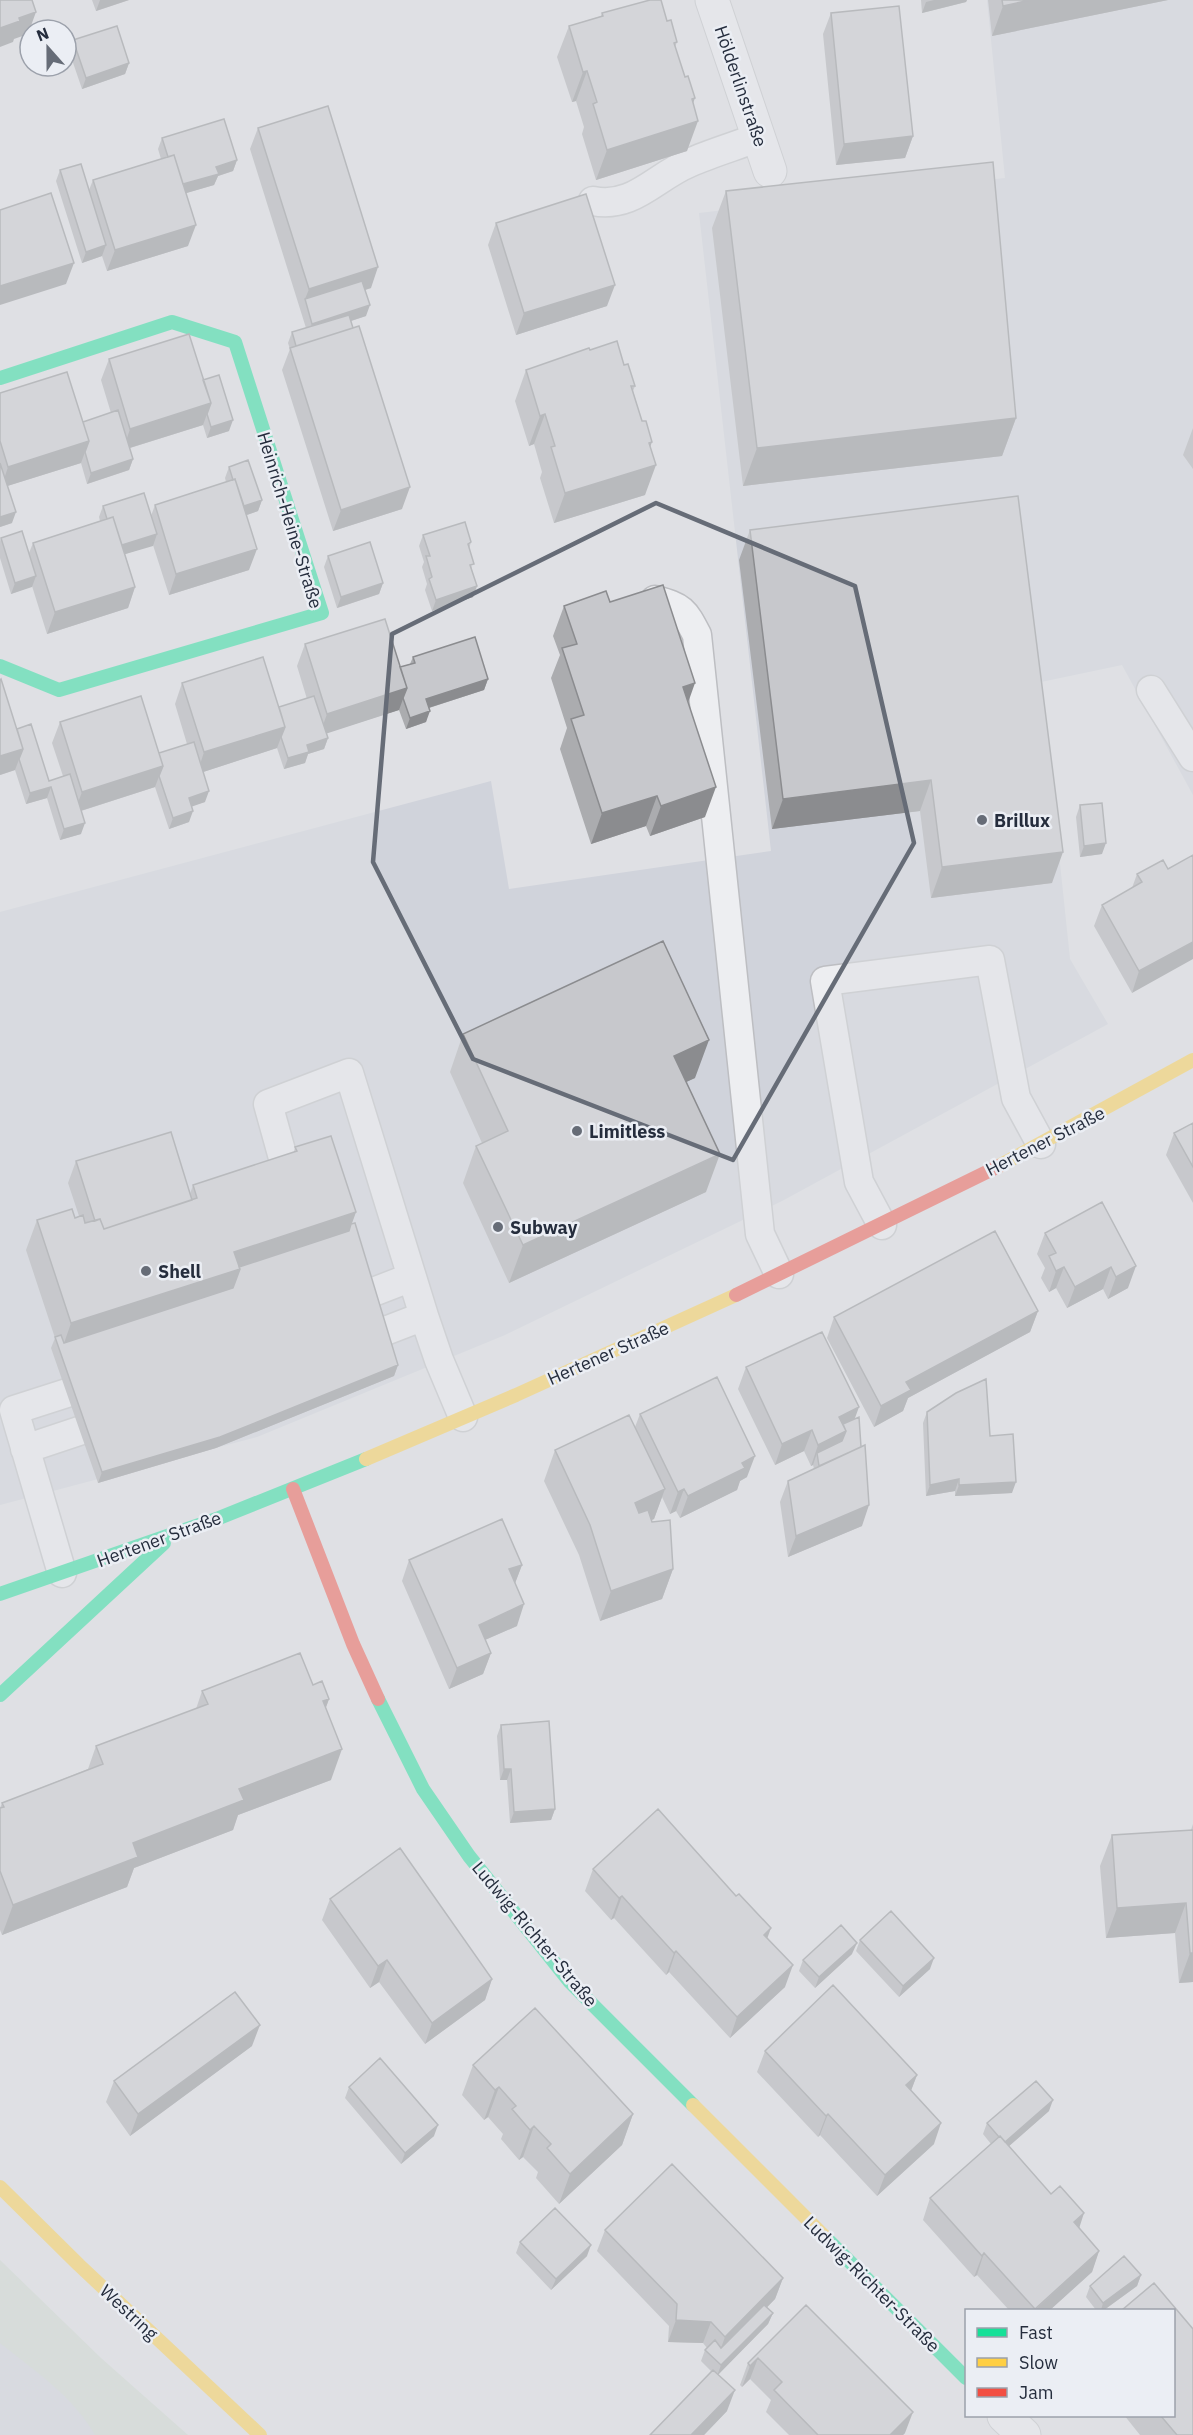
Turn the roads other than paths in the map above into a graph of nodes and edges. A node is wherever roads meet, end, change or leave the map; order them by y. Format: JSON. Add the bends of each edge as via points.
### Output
{"nodes":[{"id":1,"x":712,"y":0,"type":"edge"},
{"id":2,"x":759,"y":137,"type":"junction"},
{"id":3,"x":770,"y":171,"type":"dead end"},
{"id":4,"x":593,"y":201,"type":"dead end"},
{"id":5,"x":0,"y":378,"type":"edge"},
{"id":6,"x":655,"y":600,"type":"edge"},
{"id":7,"x":0,"y":666,"type":"edge"},
{"id":8,"x":1151,"y":690,"type":"dead end"},
{"id":9,"x":1193,"y":757,"type":"edge"},
{"id":10,"x":1193,"y":1060,"type":"edge"},
{"id":11,"x":1041,"y":1144,"type":"junction"},
{"id":12,"x":288,"y":1176,"type":"edge"},
{"id":13,"x":882,"y":1225,"type":"junction"},
{"id":14,"x":779,"y":1274,"type":"junction"},
{"id":15,"x":412,"y":1277,"type":"junction"},
{"id":16,"x":368,"y":1294,"type":"edge"},
{"id":17,"x":424,"y":1316,"type":"junction"},
{"id":18,"x":380,"y":1333,"type":"edge"},
{"id":19,"x":67,"y":1393,"type":"dead end"},
{"id":20,"x":463,"y":1417,"type":"junction"},
{"id":21,"x":79,"y":1431,"type":"dead end"},
{"id":22,"x":25,"y":1449,"type":"junction"},
{"id":23,"x":293,"y":1489,"type":"junction"},
{"id":24,"x":172,"y":1536,"type":"junction"},
{"id":25,"x":62,"y":1573,"type":"junction"},
{"id":26,"x":0,"y":1594,"type":"edge"},
{"id":27,"x":0,"y":1695,"type":"edge"},
{"id":28,"x":0,"y":2187,"type":"edge"},
{"id":29,"x":965,"y":2377,"type":"edge"},
{"id":30,"x":1006,"y":2417,"type":"edge"},
{"id":31,"x":260,"y":2435,"type":"edge"},
{"id":32,"x":1024,"y":2435,"type":"edge"}],
"edges":[{"from":1,"to":2,"type":"street","name":"Hölderlinstraße"},
{"from":2,"to":3,"type":"street","name":"Hölderlinstraße"},
{"from":2,"to":4,"type":"lane","via":[[688,163],[628,198],[608,204]]},
{"from":5,"to":7,"type":"street","name":"Heinrich-Heine-Straße","via":[[172,322],[235,342],[322,614],[58,690]]},
{"from":6,"to":14,"type":"lane","via":[[676,606],[688,617],[697,635],[760,1233]]},
{"from":8,"to":9,"type":"lane"},
{"from":10,"to":11,"type":"street","name":"Hertener Straße"},
{"from":11,"to":13,"type":"street","name":"Hertener Straße"},
{"from":11,"to":13,"type":"lane","via":[[1016,1098],[990,960],[825,981],[858,1182]]},
{"from":12,"to":15,"type":"lane","via":[[268,1104],[349,1073]]},
{"from":13,"to":14,"type":"street","name":"Hertener Straße"},
{"from":14,"to":20,"type":"street","name":"Hertener Straße"},
{"from":15,"to":16,"type":"lane"},
{"from":15,"to":17,"type":"lane"},
{"from":17,"to":18,"type":"lane"},
{"from":17,"to":20,"type":"lane"},
{"from":19,"to":22,"type":"lane","via":[[14,1410]]},
{"from":20,"to":23,"type":"street","name":"Hertener Straße"},
{"from":21,"to":22,"type":"lane"},
{"from":22,"to":25,"type":"lane"},
{"from":23,"to":24,"type":"street","name":"Hertener Straße"},
{"from":23,"to":29,"type":"street","name":"Ludwig-Richter-Straße","via":[[386,1718],[423,1789],[469,1856],[570,1982]]},
{"from":24,"to":25,"type":"street","name":"Hertener Straße"},
{"from":24,"to":27,"type":"street"},
{"from":25,"to":26,"type":"street","name":"Hertener Straße"},
{"from":28,"to":31,"type":"street","name":"Westring"},
{"from":30,"to":32,"type":"street"}]}
